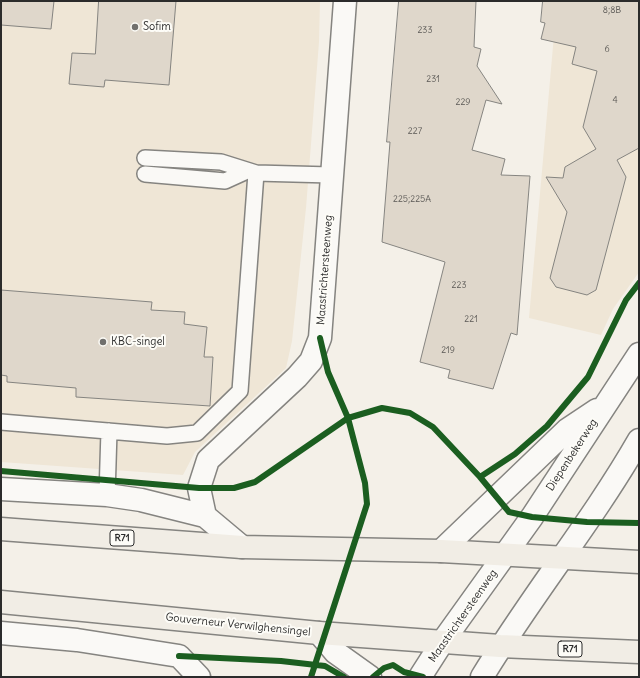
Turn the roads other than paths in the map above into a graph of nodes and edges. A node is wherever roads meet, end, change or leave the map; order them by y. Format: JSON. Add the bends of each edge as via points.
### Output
{"nodes":[{"id":1,"x":345,"y":1,"type":"edge"},
{"id":2,"x":145,"y":158,"type":"dead end"},
{"id":3,"x":252,"y":172,"type":"junction"},
{"id":4,"x":145,"y":174,"type":"dead end"},
{"id":5,"x":331,"y":175,"type":"junction"},
{"id":6,"x":639,"y":354,"type":"edge"},
{"id":7,"x":604,"y":405,"type":"junction"},
{"id":8,"x":1,"y":422,"type":"edge"},
{"id":9,"x":110,"y":431,"type":"junction"},
{"id":10,"x":639,"y":443,"type":"edge"},
{"id":11,"x":1,"y":489,"type":"edge"},
{"id":12,"x":107,"y":495,"type":"junction"},
{"id":13,"x":205,"y":516,"type":"junction"},
{"id":14,"x":1,"y":529,"type":"edge"},
{"id":15,"x":242,"y":547,"type":"junction"},
{"id":16,"x":441,"y":551,"type":"junction"},
{"id":17,"x":506,"y":556,"type":"junction"},
{"id":18,"x":561,"y":558,"type":"junction"},
{"id":19,"x":639,"y":562,"type":"edge"},
{"id":20,"x":1,"y":602,"type":"edge"},
{"id":21,"x":1,"y":633,"type":"edge"},
{"id":22,"x":319,"y":633,"type":"junction"},
{"id":23,"x":443,"y":641,"type":"junction"},
{"id":24,"x":500,"y":646,"type":"junction"},
{"id":25,"x":639,"y":652,"type":"edge"},
{"id":26,"x":199,"y":677,"type":"edge"},
{"id":27,"x":370,"y":677,"type":"edge"},
{"id":28,"x":420,"y":677,"type":"edge"},
{"id":29,"x":482,"y":677,"type":"edge"}],
"edges":[{"from":1,"to":5,"type":"street","name":"Maastrichtersteenweg"},
{"from":2,"to":3,"type":"lane","via":[[221,162]]},
{"from":3,"to":4,"type":"lane","via":[[225,181]]},
{"from":3,"to":5,"type":"lane"},
{"from":3,"to":9,"type":"lane","via":[[240,391],[197,433],[167,436]]},
{"from":5,"to":13,"type":"street","name":"Maastrichtersteenweg","via":[[320,338],[311,361],[297,377],[208,460],[199,488]]},
{"from":6,"to":7,"type":"street","name":"Diepenbekerweg"},
{"from":7,"to":16,"type":"street","via":[[567,430]]},
{"from":7,"to":17,"type":"street","name":"Diepenbekerweg"},
{"from":8,"to":9,"type":"lane"},
{"from":9,"to":12,"type":"lane"},
{"from":10,"to":18,"type":"street"},
{"from":11,"to":12,"type":"street"},
{"from":12,"to":13,"type":"street","via":[[141,500]]},
{"from":13,"to":15,"type":"street"},
{"from":14,"to":15,"type":"highway","number":"R71"},
{"from":15,"to":16,"type":"highway","number":"R71"},
{"from":16,"to":17,"type":"highway","number":"R71"},
{"from":17,"to":18,"type":"highway","number":"R71"},
{"from":17,"to":23,"type":"street","name":"Maastrichtersteenweg"},
{"from":18,"to":19,"type":"highway","number":"R71"},
{"from":18,"to":24,"type":"street"},
{"from":20,"to":22,"type":"highway","name":"Gouverneur Verwilghensingel","number":"R71"},
{"from":21,"to":26,"type":"street","via":[[77,640],[179,656]]},
{"from":22,"to":23,"type":"highway","name":"Gouverneur Verwilghensingel","number":"R71"},
{"from":22,"to":27,"type":"street","via":[[335,652]]},
{"from":23,"to":24,"type":"highway","name":"Gouverneur Verwilghensingel","number":"R71"},
{"from":23,"to":28,"type":"street","name":"Maastrichtersteenweg"},
{"from":24,"to":25,"type":"highway","number":"R71"},
{"from":24,"to":29,"type":"street"}]}
